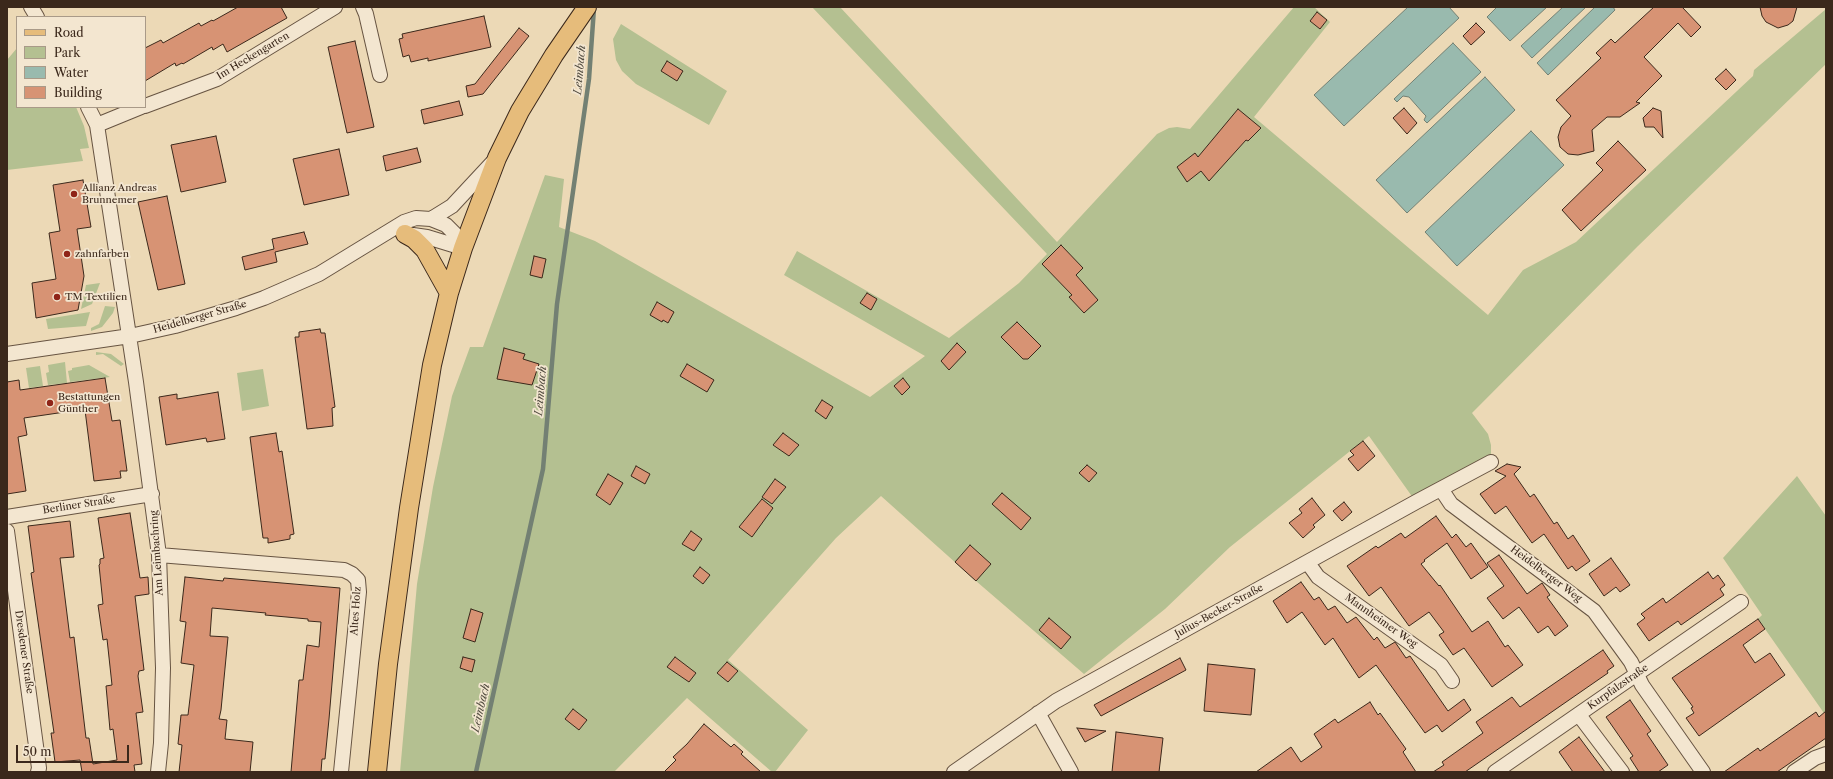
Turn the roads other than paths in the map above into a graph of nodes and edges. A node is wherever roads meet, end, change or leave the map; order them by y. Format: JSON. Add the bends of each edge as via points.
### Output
{"nodes":[{"id":1,"x":335,"y":7,"type":"edge"},
{"id":2,"x":363,"y":7,"type":"edge"},
{"id":3,"x":587,"y":7,"type":"edge"},
{"id":4,"x":380,"y":75,"type":"dead end"},
{"id":5,"x":146,"y":106,"type":"edge"},
{"id":6,"x":88,"y":108,"type":"edge"},
{"id":7,"x":139,"y":108,"type":"edge"},
{"id":8,"x":97,"y":125,"type":"junction"},
{"id":9,"x":497,"y":158,"type":"junction"},
{"id":10,"x":431,"y":219,"type":"junction"},
{"id":11,"x":405,"y":234,"type":"junction"},
{"id":12,"x":379,"y":237,"type":"junction"},
{"id":13,"x":463,"y":248,"type":"junction"},
{"id":14,"x":449,"y":293,"type":"junction"},
{"id":15,"x":130,"y":336,"type":"junction"},
{"id":16,"x":7,"y":354,"type":"edge"},
{"id":17,"x":1491,"y":462,"type":"dead end"},
{"id":18,"x":1441,"y":489,"type":"junction"},
{"id":19,"x":152,"y":494,"type":"junction"},
{"id":20,"x":7,"y":517,"type":"edge"},
{"id":21,"x":7,"y":531,"type":"edge"},
{"id":22,"x":159,"y":555,"type":"junction"},
{"id":23,"x":1308,"y":563,"type":"junction"},
{"id":24,"x":1741,"y":602,"type":"dead end"},
{"id":25,"x":1636,"y":674,"type":"junction"},
{"id":26,"x":1452,"y":681,"type":"dead end"},
{"id":27,"x":1038,"y":714,"type":"junction"},
{"id":28,"x":1579,"y":715,"type":"junction"},
{"id":29,"x":1826,"y":754,"type":"edge"},
{"id":30,"x":38,"y":772,"type":"edge"},
{"id":31,"x":158,"y":772,"type":"edge"},
{"id":32,"x":341,"y":772,"type":"edge"},
{"id":33,"x":377,"y":772,"type":"edge"},
{"id":34,"x":954,"y":772,"type":"edge"},
{"id":35,"x":1071,"y":772,"type":"edge"},
{"id":36,"x":1495,"y":772,"type":"edge"},
{"id":37,"x":1622,"y":772,"type":"edge"},
{"id":38,"x":1703,"y":772,"type":"edge"},
{"id":39,"x":1794,"y":772,"type":"edge"}],
"edges":[{"from":1,"to":5,"type":"street","name":"Im Heckengarten","via":[[217,79]]},
{"from":2,"to":4,"type":"street"},
{"from":3,"to":9,"type":"main road","via":[[520,111]]},
{"from":6,"to":8,"type":"street","name":"Am Leimbachring"},
{"from":7,"to":8,"type":"street"},
{"from":8,"to":15,"type":"street","name":"Am Leimbachring"},
{"from":9,"to":10,"type":"street","via":[[452,206]]},
{"from":9,"to":13,"type":"main road"},
{"from":10,"to":12,"type":"street","name":"Heidelberger Straße","via":[[416,218],[404,222]]},
{"from":10,"to":13,"type":"street","name":"Heidelberger Straße","via":[[446,225]]},
{"from":11,"to":12,"type":"street","name":"Heidelberger Straße"},
{"from":11,"to":13,"type":"street","name":"Heidelberger Straße","via":[[427,237]]},
{"from":11,"to":14,"type":"main road","via":[[425,250]]},
{"from":12,"to":15,"type":"street","name":"Heidelberger Straße","via":[[319,274],[264,298],[175,326]]},
{"from":13,"to":14,"type":"main road"},
{"from":14,"to":33,"type":"main road","via":[[432,365],[409,508],[388,664]]},
{"from":15,"to":16,"type":"street","name":"Heidelberger Straße"},
{"from":15,"to":19,"type":"street","name":"Am Leimbachring"},
{"from":17,"to":18,"type":"street","name":"Julius-Becker-Straße"},
{"from":18,"to":23,"type":"street","name":"Julius-Becker-Straße"},
{"from":18,"to":25,"type":"street","name":"Heidelberger Weg","via":[[1451,504],[1594,611],[1631,662]]},
{"from":19,"to":20,"type":"street","name":"Berliner Straße"},
{"from":19,"to":22,"type":"street","name":"Am Leimbachring"},
{"from":21,"to":30,"type":"street","name":"Dresdener Straße"},
{"from":22,"to":31,"type":"street","name":"Am Leimbachring","via":[[163,668]]},
{"from":22,"to":32,"type":"street","name":"Altes Holz","via":[[344,570],[358,580],[359,592]]},
{"from":23,"to":26,"type":"street","name":"Mannheimer Weg","via":[[1318,577],[1442,664]]},
{"from":23,"to":27,"type":"street","name":"Julius-Becker-Straße","via":[[1056,701]]},
{"from":24,"to":25,"type":"street","name":"Kurpfalzstraße"},
{"from":25,"to":28,"type":"street","name":"Kurpfalzstraße"},
{"from":25,"to":38,"type":"street","name":"Heidelberger Weg"},
{"from":27,"to":34,"type":"street","name":"Julius-Becker-Straße"},
{"from":27,"to":35,"type":"street"},
{"from":28,"to":36,"type":"street","name":"Kurpfalzstraße"},
{"from":28,"to":37,"type":"street"},
{"from":29,"to":39,"type":"street"}]}
